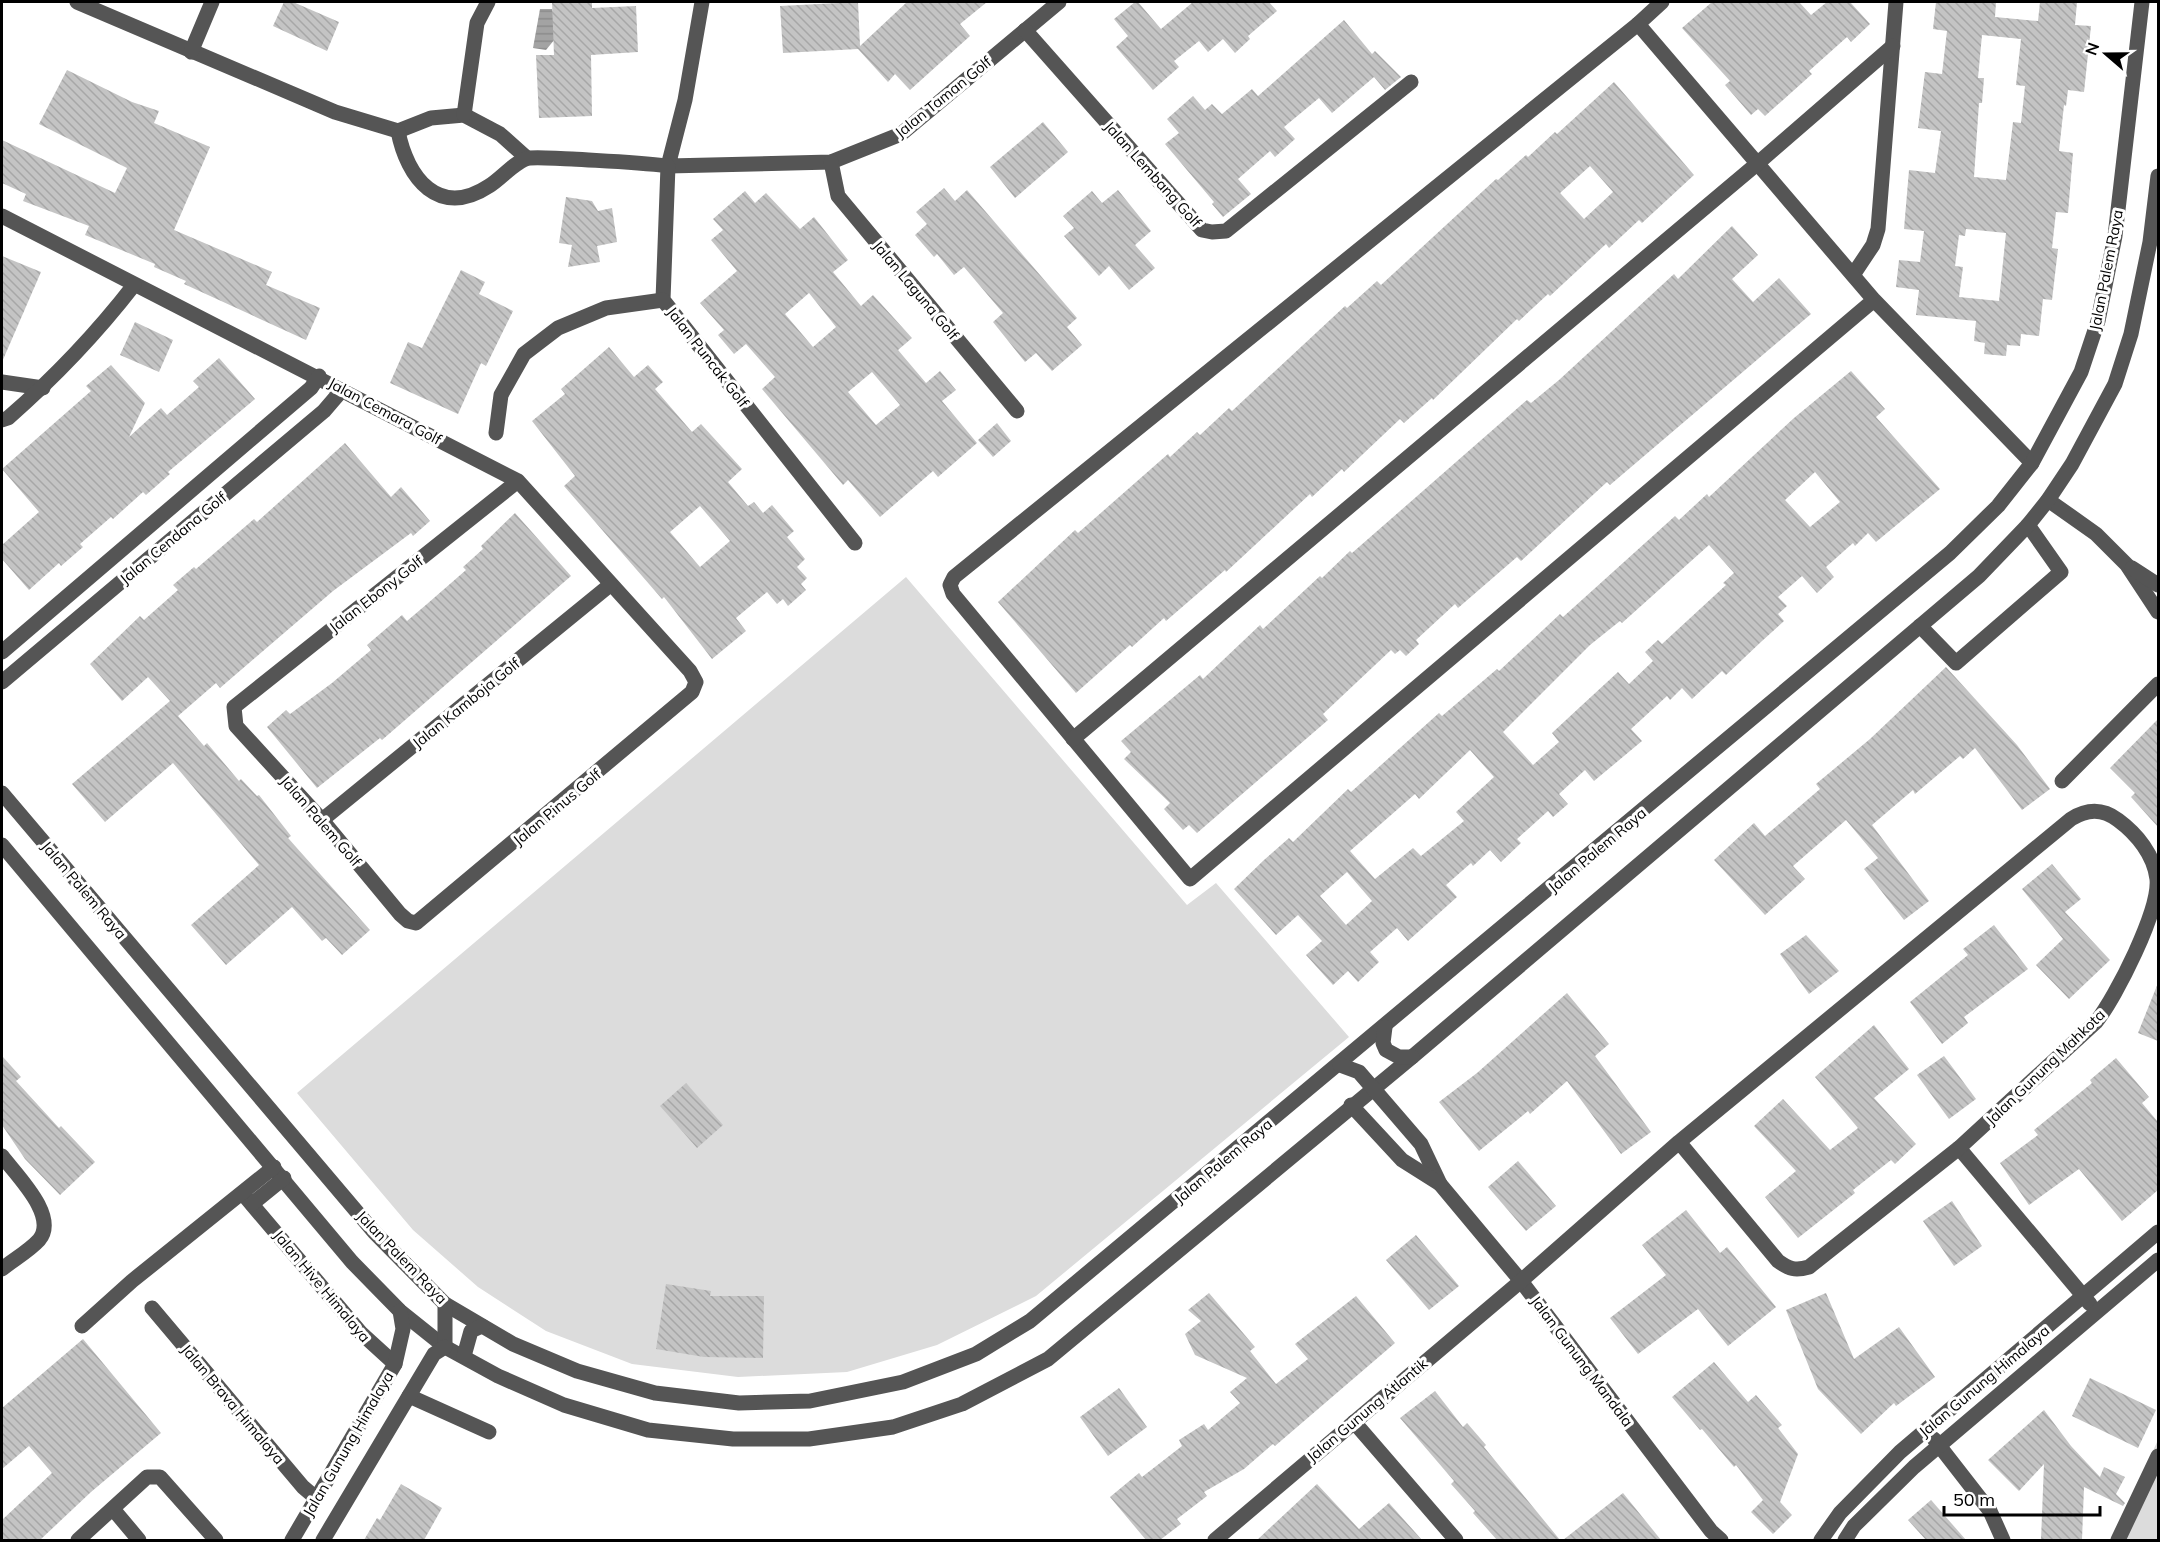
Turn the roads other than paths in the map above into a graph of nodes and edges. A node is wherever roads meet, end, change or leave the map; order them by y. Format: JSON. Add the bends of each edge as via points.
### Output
{"nodes":[{"id":1,"x":77,"y":2,"type":"edge"},
{"id":2,"x":212,"y":2,"type":"edge"},
{"id":3,"x":488,"y":2,"type":"edge"},
{"id":4,"x":702,"y":2,"type":"edge"},
{"id":5,"x":1059,"y":2,"type":"edge"},
{"id":6,"x":1662,"y":2,"type":"edge"},
{"id":7,"x":1896,"y":2,"type":"edge"},
{"id":8,"x":2142,"y":2,"type":"edge"},
{"id":9,"x":1638,"y":24,"type":"junction"},
{"id":10,"x":1025,"y":30,"type":"junction"},
{"id":11,"x":1893,"y":46,"type":"junction"},
{"id":12,"x":191,"y":51,"type":"junction"},
{"id":13,"x":1411,"y":82,"type":"dead end"},
{"id":14,"x":464,"y":115,"type":"junction"},
{"id":15,"x":398,"y":131,"type":"junction"},
{"id":16,"x":527,"y":158,"type":"junction"},
{"id":17,"x":831,"y":162,"type":"junction"},
{"id":18,"x":1758,"y":163,"type":"junction"},
{"id":19,"x":668,"y":166,"type":"junction"},
{"id":20,"x":2158,"y":176,"type":"edge"},
{"id":21,"x":2,"y":216,"type":"edge"},
{"id":22,"x":1853,"y":275,"type":"junction"},
{"id":23,"x":134,"y":285,"type":"junction"},
{"id":24,"x":663,"y":300,"type":"junction"},
{"id":25,"x":1874,"y":300,"type":"junction"},
{"id":26,"x":320,"y":376,"type":"junction"},
{"id":27,"x":2,"y":382,"type":"edge"},
{"id":28,"x":43,"y":388,"type":"junction"},
{"id":29,"x":342,"y":390,"type":"junction"},
{"id":30,"x":1017,"y":411,"type":"dead end"},
{"id":31,"x":2,"y":420,"type":"edge"},
{"id":32,"x":496,"y":433,"type":"dead end"},
{"id":33,"x":2032,"y":464,"type":"junction"},
{"id":34,"x":518,"y":481,"type":"junction"},
{"id":35,"x":2048,"y":500,"type":"junction"},
{"id":36,"x":2028,"y":525,"type":"junction"},
{"id":37,"x":855,"y":543,"type":"dead end"},
{"id":38,"x":2127,"y":565,"type":"junction"},
{"id":39,"x":610,"y":585,"type":"junction"},
{"id":40,"x":2158,"y":585,"type":"edge"},
{"id":41,"x":2158,"y":612,"type":"edge"},
{"id":42,"x":1920,"y":626,"type":"junction"},
{"id":43,"x":2,"y":652,"type":"edge"},
{"id":44,"x":2,"y":682,"type":"edge"},
{"id":45,"x":2158,"y":684,"type":"edge"},
{"id":46,"x":692,"y":692,"type":"joint"},
{"id":47,"x":234,"y":707,"type":"joint"},
{"id":48,"x":1073,"y":739,"type":"junction"},
{"id":49,"x":2062,"y":781,"type":"dead end"},
{"id":50,"x":2,"y":793,"type":"edge"},
{"id":51,"x":322,"y":820,"type":"junction"},
{"id":52,"x":2,"y":845,"type":"edge"},
{"id":53,"x":422,"y":921,"type":"joint"},
{"id":54,"x":1385,"y":1028,"type":"junction"},
{"id":55,"x":1412,"y":1057,"type":"junction"},
{"id":56,"x":1340,"y":1065,"type":"junction"},
{"id":57,"x":1373,"y":1089,"type":"junction"},
{"id":58,"x":1351,"y":1105,"type":"junction"},
{"id":59,"x":1678,"y":1142,"type":"junction"},
{"id":60,"x":1959,"y":1148,"type":"junction"},
{"id":61,"x":2,"y":1156,"type":"edge"},
{"id":62,"x":279,"y":1172,"type":"junction"},
{"id":63,"x":1440,"y":1184,"type":"junction"},
{"id":64,"x":247,"y":1199,"type":"junction"},
{"id":65,"x":2158,"y":1232,"type":"edge"},
{"id":66,"x":2158,"y":1260,"type":"edge"},
{"id":67,"x":2,"y":1269,"type":"edge"},
{"id":68,"x":1521,"y":1281,"type":"junction"},
{"id":69,"x":2084,"y":1296,"type":"junction"},
{"id":70,"x":445,"y":1304,"type":"junction"},
{"id":71,"x":152,"y":1308,"type":"dead end"},
{"id":72,"x":400,"y":1311,"type":"junction"},
{"id":73,"x":2098,"y":1313,"type":"junction"},
{"id":74,"x":82,"y":1326,"type":"dead end"},
{"id":75,"x":482,"y":1326,"type":"junction"},
{"id":76,"x":445,"y":1347,"type":"junction"},
{"id":77,"x":464,"y":1356,"type":"junction"},
{"id":78,"x":395,"y":1364,"type":"junction"},
{"id":79,"x":409,"y":1396,"type":"junction"},
{"id":80,"x":373,"y":1402,"type":"junction"},
{"id":81,"x":397,"y":1415,"type":"junction"},
{"id":82,"x":1354,"y":1422,"type":"junction"},
{"id":83,"x":1926,"y":1430,"type":"junction"},
{"id":84,"x":489,"y":1432,"type":"dead end"},
{"id":85,"x":1940,"y":1446,"type":"junction"},
{"id":86,"x":2158,"y":1456,"type":"edge"},
{"id":87,"x":316,"y":1498,"type":"junction"},
{"id":88,"x":113,"y":1509,"type":"junction"},
{"id":89,"x":78,"y":1540,"type":"edge"},
{"id":90,"x":139,"y":1540,"type":"edge"},
{"id":91,"x":216,"y":1540,"type":"edge"},
{"id":92,"x":292,"y":1540,"type":"edge"},
{"id":93,"x":323,"y":1540,"type":"edge"},
{"id":94,"x":1215,"y":1540,"type":"edge"},
{"id":95,"x":1456,"y":1540,"type":"edge"},
{"id":96,"x":1721,"y":1540,"type":"edge"},
{"id":97,"x":1821,"y":1540,"type":"edge"},
{"id":98,"x":1845,"y":1540,"type":"edge"},
{"id":99,"x":2003,"y":1540,"type":"edge"},
{"id":100,"x":2118,"y":1540,"type":"edge"}],
"edges":[{"from":1,"to":12,"type":"street"},
{"from":2,"to":12,"type":"street"},
{"from":3,"to":14,"type":"street","via":[[477,23]]},
{"from":4,"to":19,"type":"street","name":"Jalan Puncak Golf","via":[[685,100]]},
{"from":5,"to":10,"type":"street","name":"Jalan Taman Golf"},
{"from":6,"to":9,"type":"street"},
{"from":7,"to":11,"type":"street"},
{"from":8,"to":33,"type":"street","name":"Jalan Palem Raya","via":[[2115,236],[2098,321],[2081,372]]},
{"from":9,"to":18,"type":"street"},
{"from":9,"to":48,"type":"street","via":[[954,577],[950,585],[953,594]]},
{"from":10,"to":13,"type":"street","name":"Jalan Lembang Golf","via":[[1202,230],[1212,232],[1226,231]]},
{"from":10,"to":17,"type":"street","name":"Jalan Taman Golf","via":[[901,134]]},
{"from":11,"to":18,"type":"street"},
{"from":11,"to":22,"type":"street","via":[[1878,229],[1873,245]]},
{"from":12,"to":15,"type":"street","via":[[335,112]]},
{"from":14,"to":15,"type":"street","via":[[430,118]]},
{"from":14,"to":16,"type":"street","via":[[500,134]]},
{"from":15,"to":16,"type":"street","via":[[402,149],[421,183],[442,198],[466,197],[488,187]]},
{"from":16,"to":19,"type":"street"},
{"from":17,"to":19,"type":"street","name":"Jalan Taman Golf"},
{"from":17,"to":30,"type":"street","name":"Jalan Laguna Golf","via":[[838,196]]},
{"from":18,"to":22,"type":"street"},
{"from":18,"to":48,"type":"street"},
{"from":19,"to":24,"type":"street","name":"Jalan Puncak Golf"},
{"from":20,"to":35,"type":"street","via":[[2132,334],[2115,384]]},
{"from":21,"to":23,"type":"street","name":"Jalan Cemara Golf"},
{"from":22,"to":25,"type":"street"},
{"from":23,"to":26,"type":"street","name":"Jalan Cemara Golf"},
{"from":23,"to":28,"type":"street","via":[[97,333]]},
{"from":24,"to":32,"type":"street","via":[[606,308],[558,328],[524,354],[501,395]]},
{"from":24,"to":37,"type":"street","name":"Jalan Puncak Golf"},
{"from":25,"to":33,"type":"street"},
{"from":25,"to":48,"type":"street","via":[[1190,879]]},
{"from":26,"to":29,"type":"street","name":"Jalan Cemara Golf"},
{"from":26,"to":43,"type":"street","name":"Jalan Cendana Golf"},
{"from":27,"to":28,"type":"street"},
{"from":28,"to":31,"type":"street"},
{"from":29,"to":34,"type":"street","name":"Jalan Cemara Golf"},
{"from":29,"to":44,"type":"street","name":"Jalan Cendana Golf","via":[[324,411]]},
{"from":33,"to":54,"type":"street","name":"Jalan Palem Raya","via":[[1998,506],[1950,553]]},
{"from":34,"to":39,"type":"street","name":"Jalan Cemara Golf"},
{"from":34,"to":47,"type":"street","name":"Jalan Ebony Golf"},
{"from":35,"to":36,"type":"street"},
{"from":35,"to":38,"type":"street","via":[[2096,534]]},
{"from":36,"to":42,"type":"street","via":[[1979,576]]},
{"from":36,"to":42,"type":"street","via":[[2061,572],[1956,663]]},
{"from":38,"to":40,"type":"street"},
{"from":38,"to":41,"type":"street"},
{"from":39,"to":46,"type":"street","name":"Jalan Cemara Golf","via":[[690,671],[696,681]]},
{"from":39,"to":51,"type":"street","name":"Jalan Kamboja Golf"},
{"from":42,"to":55,"type":"street"},
{"from":45,"to":49,"type":"street"},
{"from":46,"to":53,"type":"street","name":"Jalan Pinus Golf"},
{"from":47,"to":51,"type":"street","name":"Jalan Palem Golf","via":[[236,726]]},
{"from":50,"to":70,"type":"street","name":"Jalan Palem Raya","via":[[374,1232]]},
{"from":51,"to":53,"type":"street","name":"Jalan Palem Golf","via":[[400,914],[408,921]]},
{"from":52,"to":62,"type":"street"},
{"from":54,"to":55,"type":"street","via":[[1386,1050],[1400,1057]]},
{"from":54,"to":56,"type":"street","name":"Jalan Palem Raya"},
{"from":55,"to":57,"type":"street"},
{"from":56,"to":57,"type":"street","name":"Jalan Gunung Mandala","via":[[1359,1072]]},
{"from":56,"to":75,"type":"street","name":"Jalan Palem Raya","via":[[1030,1321],[976,1354],[903,1382],[810,1401],[739,1402],[655,1393],[577,1371]]},
{"from":57,"to":58,"type":"street"},
{"from":57,"to":63,"type":"street","name":"Jalan Gunung Mandala","via":[[1420,1144]]},
{"from":58,"to":63,"type":"street","name":"Jalan Gunung Mandala","via":[[1402,1160]]},
{"from":58,"to":77,"type":"street","via":[[1048,1359],[962,1404],[893,1427],[809,1439],[733,1439],[648,1430],[564,1405]]},
{"from":59,"to":60,"type":"street","name":"Jalan Gunung Mahkota","via":[[1778,1261],[1798,1270],[1809,1267]]},
{"from":59,"to":60,"type":"street","name":"Jalan Gunung Mahkota","via":[[2071,819],[2090,810],[2106,813],[2124,825],[2149,852],[2156,871],[2156,898],[2130,965],[2096,1022]]},
{"from":59,"to":68,"type":"street","name":"Jalan Gunung Mahkota"},
{"from":60,"to":69,"type":"street"},
{"from":61,"to":67,"type":"street","via":[[44,1211],[39,1239]]},
{"from":62,"to":64,"type":"street"},
{"from":62,"to":72,"type":"street","via":[[352,1262]]},
{"from":63,"to":68,"type":"street","name":"Jalan Gunung Mandala"},
{"from":64,"to":74,"type":"street","via":[[132,1281]]},
{"from":64,"to":78,"type":"street","name":"Jalan Hive Himalaya","via":[[361,1333]]},
{"from":65,"to":69,"type":"street","name":"Jalan Gunung Himalaya"},
{"from":66,"to":73,"type":"street","name":"Jalan Gunung Himalaya"},
{"from":68,"to":82,"type":"street","name":"Jalan Gunung Atlantik"},
{"from":68,"to":96,"type":"street","name":"Jalan Gunung Mandala"},
{"from":69,"to":73,"type":"street"},
{"from":69,"to":83,"type":"street","name":"Jalan Gunung Himalaya"},
{"from":70,"to":75,"type":"street","name":"Jalan Palem Raya"},
{"from":70,"to":76,"type":"street"},
{"from":71,"to":87,"type":"street","name":"Jalan Brava Himalaya"},
{"from":72,"to":76,"type":"street"},
{"from":72,"to":78,"type":"street","name":"Jalan Gunung Himalaya","via":[[403,1329]]},
{"from":73,"to":85,"type":"street","name":"Jalan Gunung Himalaya"},
{"from":75,"to":77,"type":"street","via":[[471,1331]]},
{"from":76,"to":77,"type":"street"},
{"from":76,"to":79,"type":"street","name":"Jalan Gunung Himalaya","via":[[434,1354]]},
{"from":78,"to":80,"type":"street","name":"Jalan Gunung Himalaya"},
{"from":79,"to":81,"type":"street","name":"Jalan Gunung Himalaya"},
{"from":79,"to":84,"type":"street"},
{"from":80,"to":81,"type":"street"},
{"from":80,"to":87,"type":"street","name":"Jalan Gunung Himalaya"},
{"from":81,"to":93,"type":"street","name":"Jalan Gunung Himalaya"},
{"from":82,"to":94,"type":"street","name":"Jalan Gunung Atlantik"},
{"from":82,"to":95,"type":"street"},
{"from":83,"to":85,"type":"street"},
{"from":83,"to":97,"type":"street","name":"Jalan Gunung Himalaya","via":[[1840,1513]]},
{"from":85,"to":98,"type":"street","name":"Jalan Gunung Himalaya","via":[[1854,1526]]},
{"from":85,"to":99,"type":"street","via":[[1990,1511]]},
{"from":86,"to":100,"type":"street"},
{"from":87,"to":92,"type":"street","name":"Jalan Gunung Himalaya"},
{"from":88,"to":89,"type":"street"},
{"from":88,"to":90,"type":"street"},
{"from":88,"to":91,"type":"street","via":[[147,1477],[160,1477]]}]}
